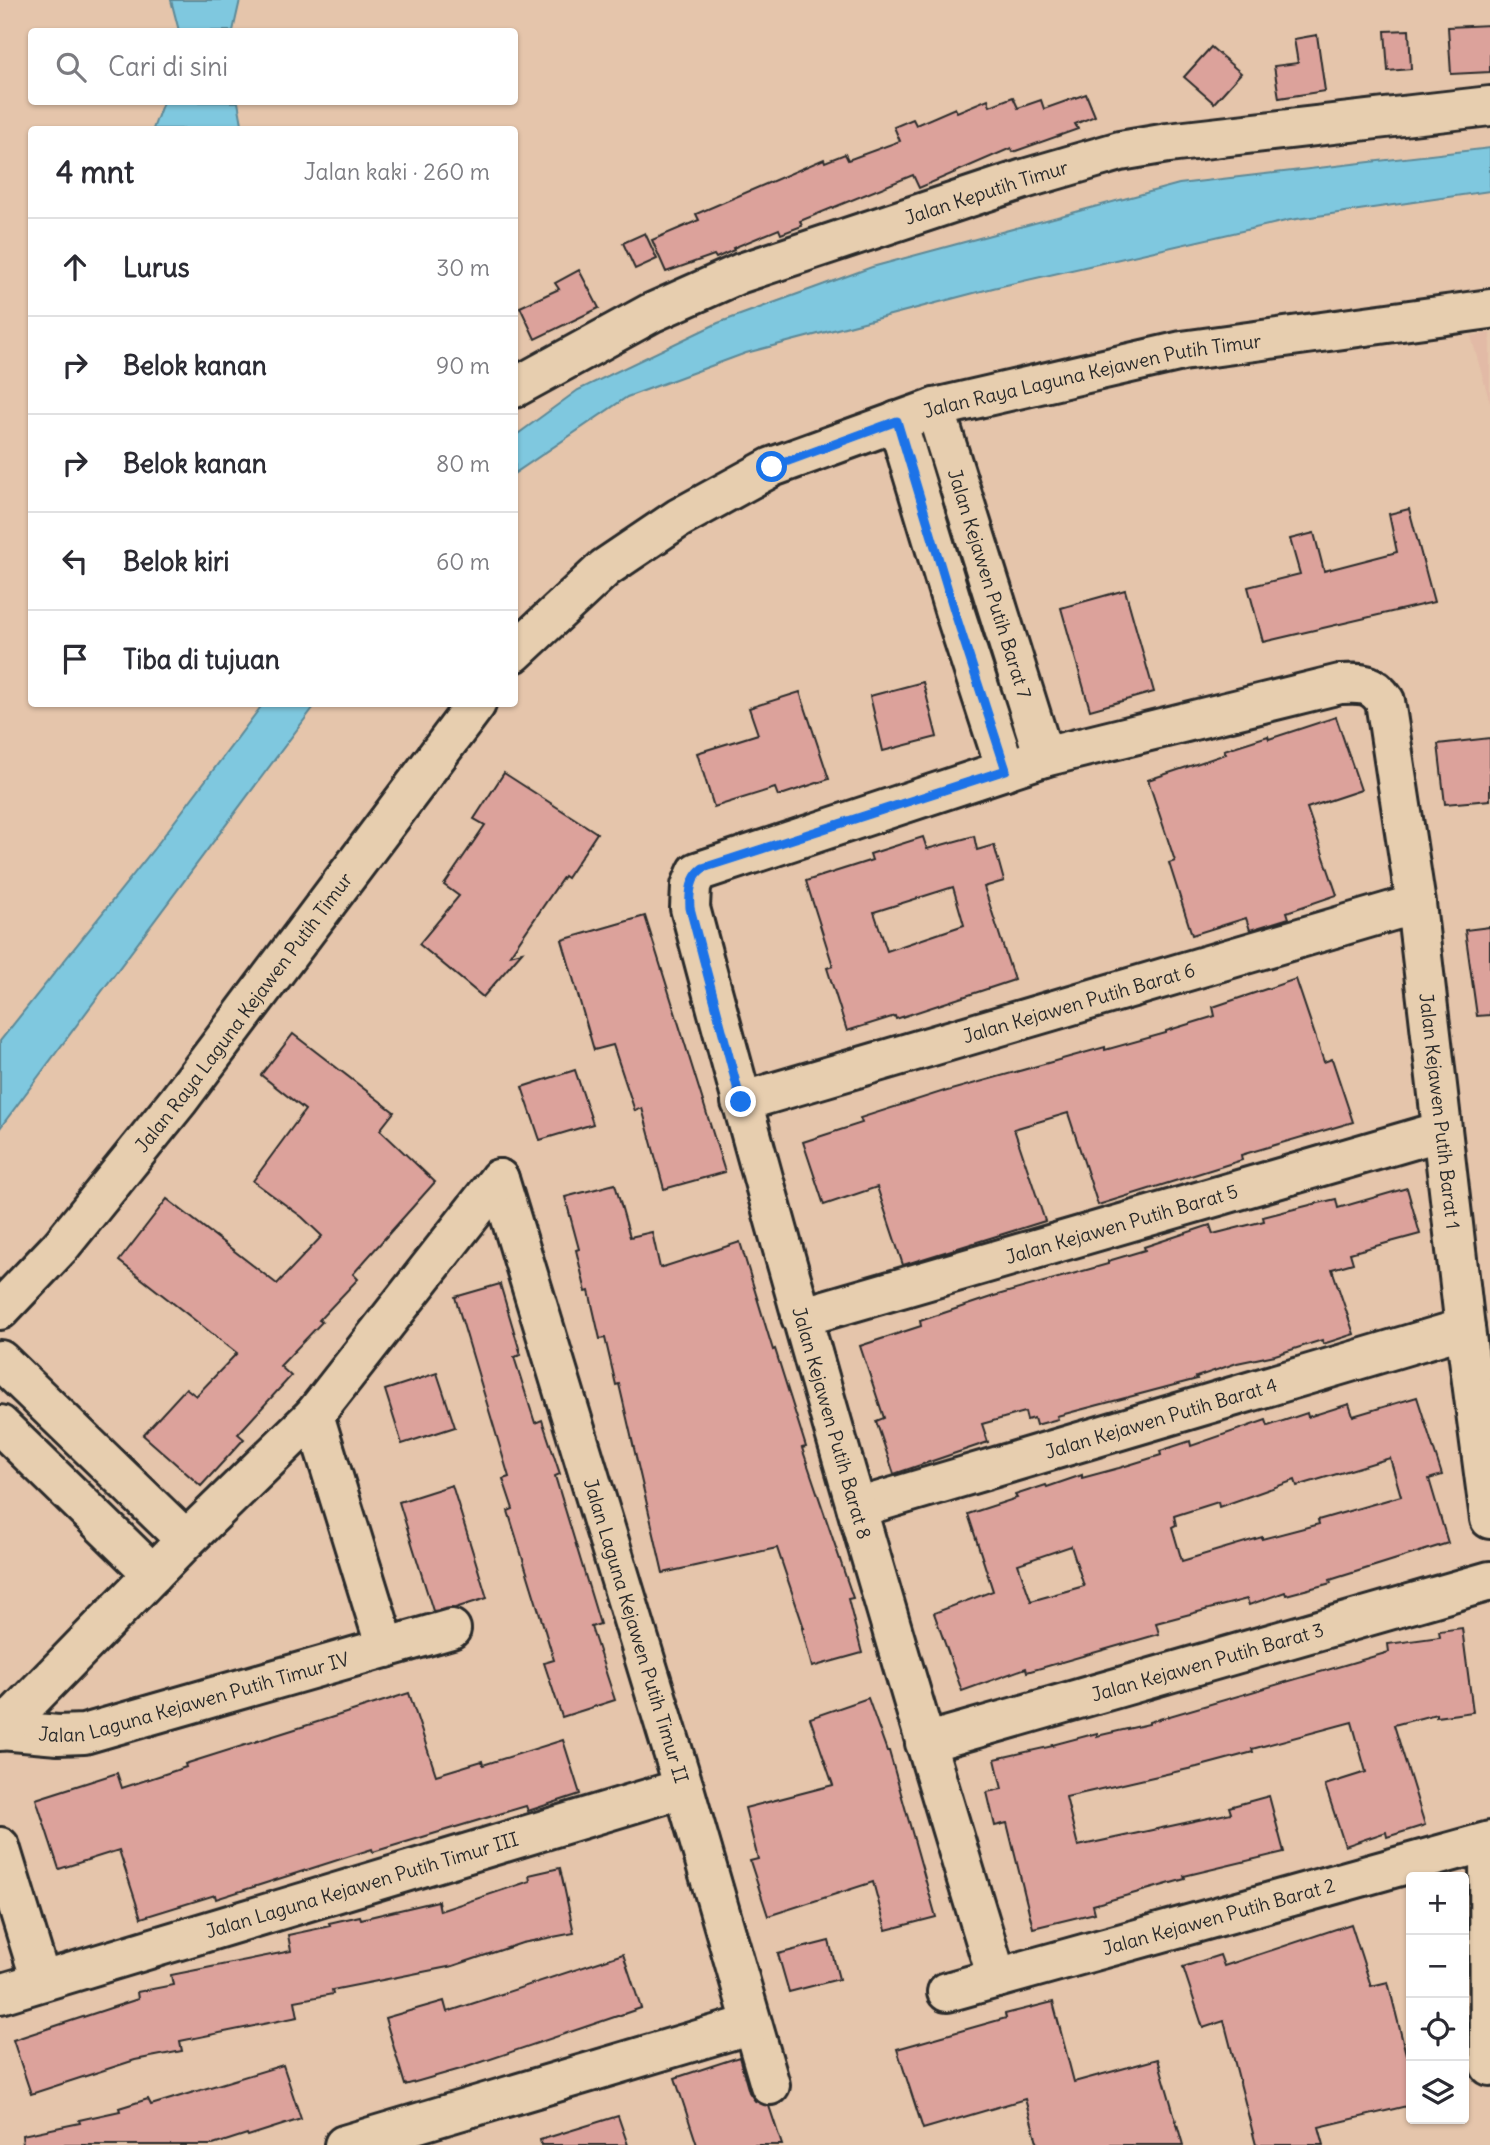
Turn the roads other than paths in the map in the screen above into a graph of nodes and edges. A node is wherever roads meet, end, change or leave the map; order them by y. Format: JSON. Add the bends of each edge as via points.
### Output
{"nodes":[{"id":1,"x":1490,"y":106,"type":"edge"},
{"id":2,"x":1490,"y":309,"type":"edge"},
{"id":3,"x":518,"y":386,"type":"edge"},
{"id":4,"x":935,"y":408,"type":"junction"},
{"id":5,"x":897,"y":421,"type":"junction"},
{"id":6,"x":994,"y":596,"type":"junction"},
{"id":7,"x":954,"y":610,"type":"junction"},
{"id":8,"x":518,"y":649,"type":"edge"},
{"id":9,"x":474,"y":707,"type":"edge"},
{"id":10,"x":1044,"y":757,"type":"junction"},
{"id":11,"x":1006,"y":770,"type":"junction"},
{"id":12,"x":1416,"y":904,"type":"junction"},
{"id":13,"x":741,"y":1102,"type":"junction"},
{"id":14,"x":1442,"y":1131,"type":"junction"},
{"id":15,"x":499,"y":1179,"type":"joint"},
{"id":16,"x":0,"y":1310,"type":"edge"},
{"id":17,"x":802,"y":1317,"type":"junction"},
{"id":18,"x":1465,"y":1328,"type":"junction"},
{"id":19,"x":0,"y":1360,"type":"edge"},
{"id":20,"x":314,"y":1415,"type":"junction"},
{"id":21,"x":0,"y":1425,"type":"edge"},
{"id":22,"x":102,"y":1458,"type":"junction"},
{"id":23,"x":70,"y":1493,"type":"junction"},
{"id":24,"x":857,"y":1508,"type":"junction"},
{"id":25,"x":1490,"y":1520,"type":"edge"},
{"id":26,"x":187,"y":1540,"type":"junction"},
{"id":27,"x":153,"y":1574,"type":"junction"},
{"id":28,"x":1490,"y":1581,"type":"edge"},
{"id":29,"x":451,"y":1629,"type":"dead end"},
{"id":30,"x":386,"y":1648,"type":"junction"},
{"id":31,"x":1,"y":1730,"type":"edge"},
{"id":32,"x":925,"y":1743,"type":"junction"},
{"id":33,"x":684,"y":1788,"type":"junction"},
{"id":34,"x":1489,"y":1841,"type":"edge"},
{"id":35,"x":0,"y":1847,"type":"edge"},
{"id":36,"x":997,"y":1978,"type":"junction"},
{"id":37,"x":41,"y":1981,"type":"junction"},
{"id":38,"x":947,"y":1992,"type":"dead end"},
{"id":39,"x":0,"y":1994,"type":"edge"},
{"id":40,"x":752,"y":2024,"type":"junction"},
{"id":41,"x":1490,"y":2066,"type":"edge"},
{"id":42,"x":770,"y":2085,"type":"dead end"},
{"id":43,"x":366,"y":2142,"type":"edge"}],
"edges":[{"from":1,"to":3,"type":"street","name":"Jalan Keputih Timur","via":[[1121,151],[741,273],[651,313]]},
{"from":2,"to":4,"type":"street","name":"Jalan Raya Laguna Kejawen Putih Timur","via":[[1182,351]]},
{"from":4,"to":5,"type":"street","name":"Jalan Raya Laguna Kejawen Putih Timur"},
{"from":4,"to":6,"type":"street","name":"Jalan Kejawen Putih Barat 7"},
{"from":5,"to":7,"type":"street","name":"Jalan Kejawen Putih Barat 7"},
{"from":5,"to":8,"type":"street","name":"Jalan Raya Laguna Kejawen Putih Timur","via":[[772,467],[679,518],[605,568]]},
{"from":6,"to":7,"type":"street"},
{"from":6,"to":10,"type":"street","name":"Jalan Kejawen Putih Barat 7"},
{"from":7,"to":11,"type":"street","name":"Jalan Kejawen Putih Barat 7"},
{"from":9,"to":16,"type":"street","name":"Jalan Raya Laguna Kejawen Putih Timur","via":[[178,1101],[60,1247]]},
{"from":10,"to":11,"type":"street"},
{"from":10,"to":12,"type":"street","name":"Jalan Kejawen Putih Barat 1","via":[[1340,684],[1363,683],[1385,701]]},
{"from":11,"to":13,"type":"street","name":"Jalan Kejawen Putih Barat 8","via":[[697,872],[690,908]]},
{"from":12,"to":13,"type":"street","name":"Jalan Kejawen Putih Barat 6"},
{"from":12,"to":14,"type":"street","name":"Jalan Kejawen Putih Barat 1"},
{"from":13,"to":17,"type":"street","name":"Jalan Kejawen Putih Barat 8"},
{"from":14,"to":17,"type":"street","name":"Jalan Kejawen Putih Barat 5"},
{"from":14,"to":18,"type":"street","name":"Jalan Kejawen Putih Barat 1"},
{"from":15,"to":20,"type":"street","name":"Jalan Laguna Kejawen Putih Timur IV"},
{"from":15,"to":33,"type":"street","name":"Jalan Laguna Kejawen Putih Timur II"},
{"from":17,"to":24,"type":"street","name":"Jalan Kejawen Putih Barat 8"},
{"from":18,"to":24,"type":"street","name":"Jalan Kejawen Putih Barat 4"},
{"from":18,"to":25,"type":"street","name":"Jalan Kejawen Putih Barat 1"},
{"from":19,"to":22,"type":"street"},
{"from":20,"to":26,"type":"street","name":"Jalan Laguna Kejawen Putih Timur IV"},
{"from":20,"to":30,"type":"street"},
{"from":21,"to":23,"type":"street"},
{"from":22,"to":23,"type":"street"},
{"from":22,"to":26,"type":"street"},
{"from":23,"to":27,"type":"street"},
{"from":24,"to":32,"type":"street","name":"Jalan Kejawen Putih Barat 8"},
{"from":26,"to":27,"type":"street","name":"Jalan Laguna Kejawen Putih Timur IV"},
{"from":27,"to":31,"type":"street","name":"Jalan Laguna Kejawen Putih Timur IV"},
{"from":28,"to":32,"type":"street","name":"Jalan Kejawen Putih Barat 3"},
{"from":29,"to":30,"type":"street","name":"Jalan Laguna Kejawen Putih Timur IV"},
{"from":30,"to":31,"type":"street","name":"Jalan Laguna Kejawen Putih Timur IV","via":[[84,1734]]},
{"from":32,"to":36,"type":"street","name":"Jalan Kejawen Putih Barat 8"},
{"from":33,"to":37,"type":"street","name":"Jalan Laguna Kejawen Putih Timur III"},
{"from":33,"to":40,"type":"street","name":"Jalan Laguna Kejawen Putih Timur II"},
{"from":34,"to":36,"type":"street","name":"Jalan Kejawen Putih Barat 2"},
{"from":34,"to":41,"type":"street"},
{"from":35,"to":37,"type":"street"},
{"from":36,"to":38,"type":"street","name":"Jalan Kejawen Putih Barat 2"},
{"from":37,"to":39,"type":"street","name":"Jalan Laguna Kejawen Putih Timur III"},
{"from":40,"to":42,"type":"street","name":"Jalan Laguna Kejawen Putih Timur II"},
{"from":40,"to":43,"type":"street"}]}
